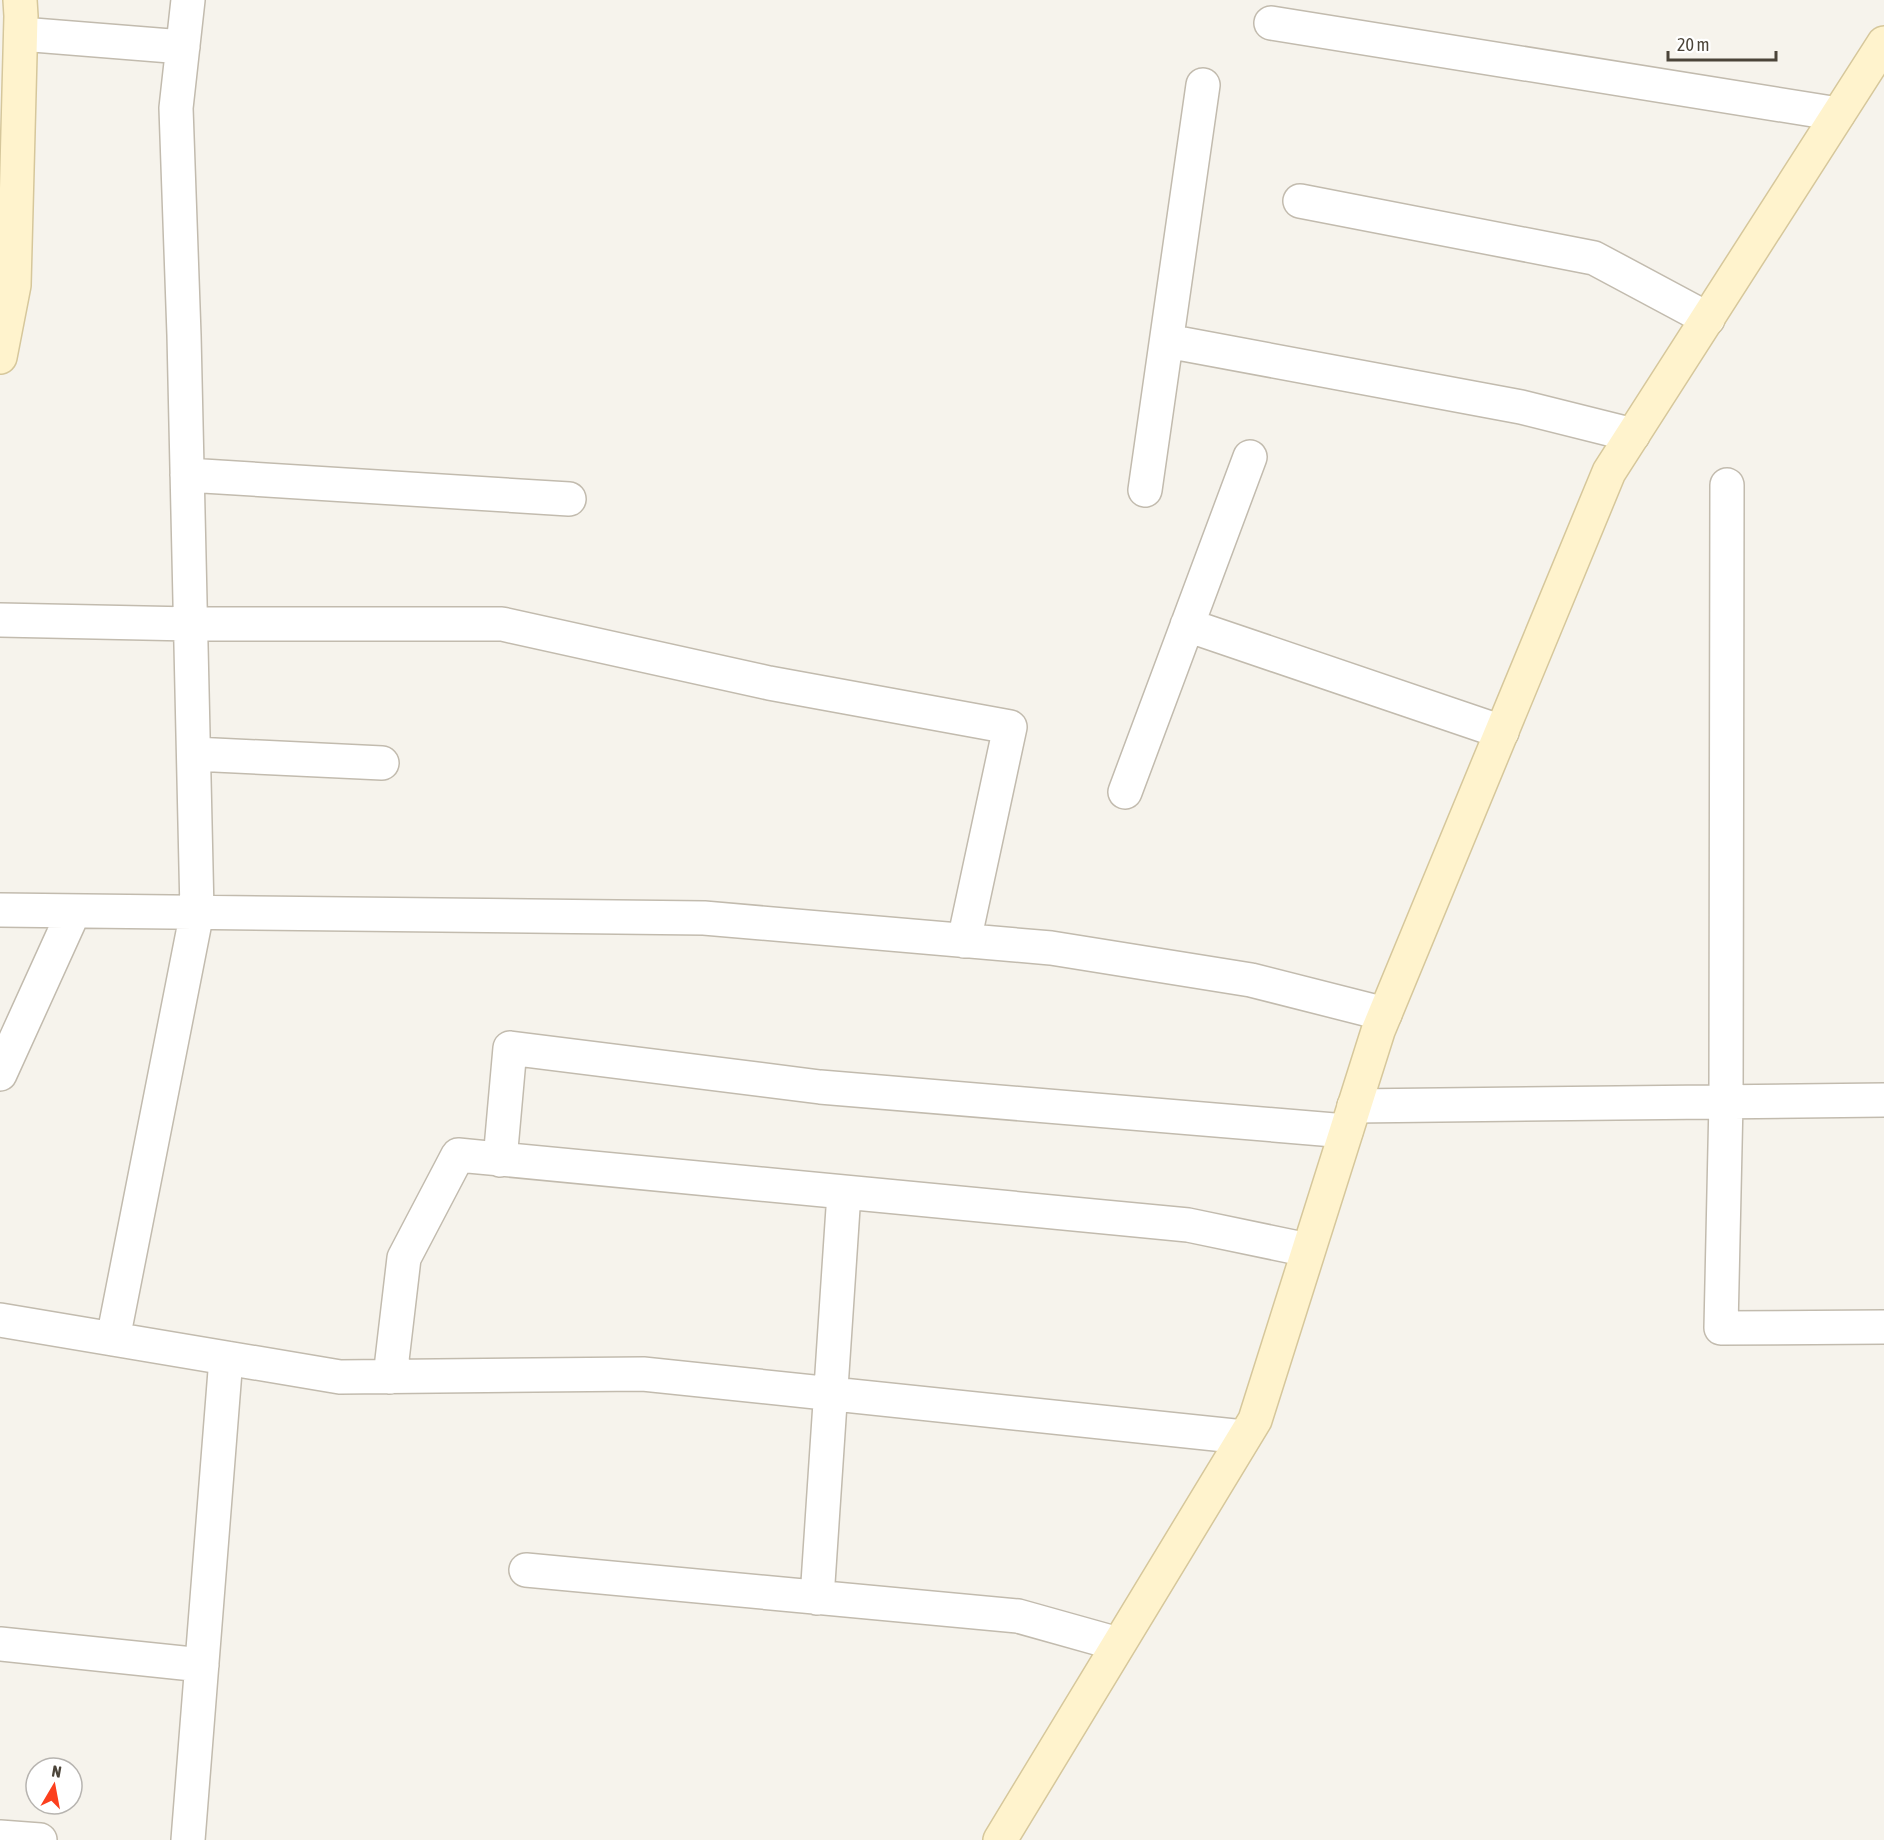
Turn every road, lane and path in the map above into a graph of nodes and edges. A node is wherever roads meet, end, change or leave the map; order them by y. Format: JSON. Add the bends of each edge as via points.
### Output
{"nodes":[{"id":1,"x":20,"y":0,"type":"edge"},
{"id":2,"x":188,"y":0,"type":"edge"},
{"id":3,"x":1271,"y":23,"type":"dead end"},
{"id":4,"x":21,"y":34,"type":"junction"},
{"id":5,"x":1884,"y":43,"type":"edge"},
{"id":6,"x":183,"y":47,"type":"junction"},
{"id":7,"x":1203,"y":85,"type":"dead end"},
{"id":8,"x":1838,"y":114,"type":"junction"},
{"id":9,"x":1300,"y":201,"type":"dead end"},
{"id":10,"x":1708,"y":319,"type":"junction"},
{"id":11,"x":1167,"y":341,"type":"junction"},
{"id":12,"x":0,"y":357,"type":"edge"},
{"id":13,"x":1633,"y":435,"type":"junction"},
{"id":14,"x":1250,"y":457,"type":"dead end"},
{"id":15,"x":187,"y":475,"type":"junction"},
{"id":16,"x":1726,"y":484,"type":"dead end"},
{"id":17,"x":1145,"y":489,"type":"dead end"},
{"id":18,"x":569,"y":499,"type":"dead end"},
{"id":19,"x":0,"y":620,"type":"edge"},
{"id":20,"x":191,"y":624,"type":"junction"},
{"id":21,"x":1187,"y":625,"type":"junction"},
{"id":22,"x":1502,"y":732,"type":"junction"},
{"id":23,"x":194,"y":754,"type":"junction"},
{"id":24,"x":382,"y":763,"type":"dead end"},
{"id":25,"x":1125,"y":792,"type":"dead end"},
{"id":26,"x":0,"y":910,"type":"edge"},
{"id":27,"x":74,"y":910,"type":"junction"},
{"id":28,"x":197,"y":912,"type":"junction"},
{"id":29,"x":964,"y":941,"type":"junction"},
{"id":30,"x":1384,"y":1014,"type":"junction"},
{"id":31,"x":0,"y":1074,"type":"edge"},
{"id":32,"x":1884,"y":1100,"type":"edge"},
{"id":33,"x":1726,"y":1101,"type":"junction"},
{"id":34,"x":1350,"y":1119,"type":"junction"},
{"id":35,"x":500,"y":1160,"type":"junction"},
{"id":36,"x":844,"y":1193,"type":"junction"},
{"id":37,"x":1308,"y":1250,"type":"junction"},
{"id":38,"x":0,"y":1320,"type":"edge"},
{"id":39,"x":1884,"y":1327,"type":"edge"},
{"id":40,"x":113,"y":1339,"type":"junction"},
{"id":41,"x":226,"y":1358,"type":"junction"},
{"id":42,"x":390,"y":1377,"type":"junction"},
{"id":43,"x":831,"y":1394,"type":"junction"},
{"id":44,"x":1244,"y":1437,"type":"junction"},
{"id":45,"x":526,"y":1570,"type":"dead end"},
{"id":46,"x":817,"y":1598,"type":"junction"},
{"id":47,"x":0,"y":1644,"type":"edge"},
{"id":48,"x":1118,"y":1644,"type":"junction"},
{"id":49,"x":201,"y":1665,"type":"junction"},
{"id":50,"x":0,"y":1837,"type":"edge"},
{"id":51,"x":40,"y":1840,"type":"edge"},
{"id":52,"x":188,"y":1840,"type":"edge"},
{"id":53,"x":1000,"y":1840,"type":"edge"}],
"edges":[{"from":1,"to":4,"type":"street"},
{"from":2,"to":6,"type":"street"},
{"from":3,"to":8,"type":"street"},
{"from":4,"to":6,"type":"street"},
{"from":4,"to":12,"type":"street","via":[[14,285]]},
{"from":5,"to":8,"type":"street"},
{"from":6,"to":15,"type":"street","via":[[176,108]]},
{"from":7,"to":11,"type":"street"},
{"from":8,"to":10,"type":"street"},
{"from":9,"to":10,"type":"street","via":[[1594,258]]},
{"from":10,"to":13,"type":"street"},
{"from":11,"to":13,"type":"street","via":[[1521,407]]},
{"from":11,"to":17,"type":"street"},
{"from":13,"to":22,"type":"street","via":[[1609,472]]},
{"from":14,"to":21,"type":"street"},
{"from":15,"to":18,"type":"street"},
{"from":15,"to":20,"type":"street"},
{"from":16,"to":33,"type":"street"},
{"from":19,"to":20,"type":"street"},
{"from":20,"to":23,"type":"street"},
{"from":20,"to":29,"type":"street","via":[[502,624],[769,683],[1010,727]]},
{"from":21,"to":22,"type":"street"},
{"from":21,"to":25,"type":"street"},
{"from":22,"to":30,"type":"street"},
{"from":23,"to":24,"type":"street"},
{"from":23,"to":28,"type":"street"},
{"from":26,"to":27,"type":"street"},
{"from":27,"to":28,"type":"street"},
{"from":27,"to":31,"type":"street"},
{"from":28,"to":29,"type":"street","via":[[704,918]]},
{"from":28,"to":40,"type":"street"},
{"from":29,"to":30,"type":"street","via":[[1051,948],[1251,980]]},
{"from":30,"to":34,"type":"street"},
{"from":32,"to":33,"type":"street"},
{"from":33,"to":34,"type":"street"},
{"from":33,"to":39,"type":"street","via":[[1721,1328]]},
{"from":34,"to":35,"type":"street","via":[[820,1088],[510,1048]]},
{"from":34,"to":37,"type":"street"},
{"from":35,"to":36,"type":"street"},
{"from":35,"to":42,"type":"street","via":[[458,1155],[404,1258]]},
{"from":36,"to":37,"type":"street","via":[[1188,1225]]},
{"from":36,"to":43,"type":"street"},
{"from":37,"to":44,"type":"street","via":[[1255,1420]]},
{"from":38,"to":40,"type":"street"},
{"from":40,"to":41,"type":"street"},
{"from":41,"to":42,"type":"street","via":[[340,1377]]},
{"from":41,"to":49,"type":"street"},
{"from":42,"to":43,"type":"street","via":[[643,1374]]},
{"from":43,"to":44,"type":"street"},
{"from":43,"to":46,"type":"street"},
{"from":44,"to":48,"type":"street"},
{"from":45,"to":46,"type":"street"},
{"from":46,"to":48,"type":"street","via":[[1018,1616]]},
{"from":47,"to":49,"type":"street"},
{"from":48,"to":53,"type":"street"},
{"from":49,"to":52,"type":"street"},
{"from":50,"to":51,"type":"street"}]}
